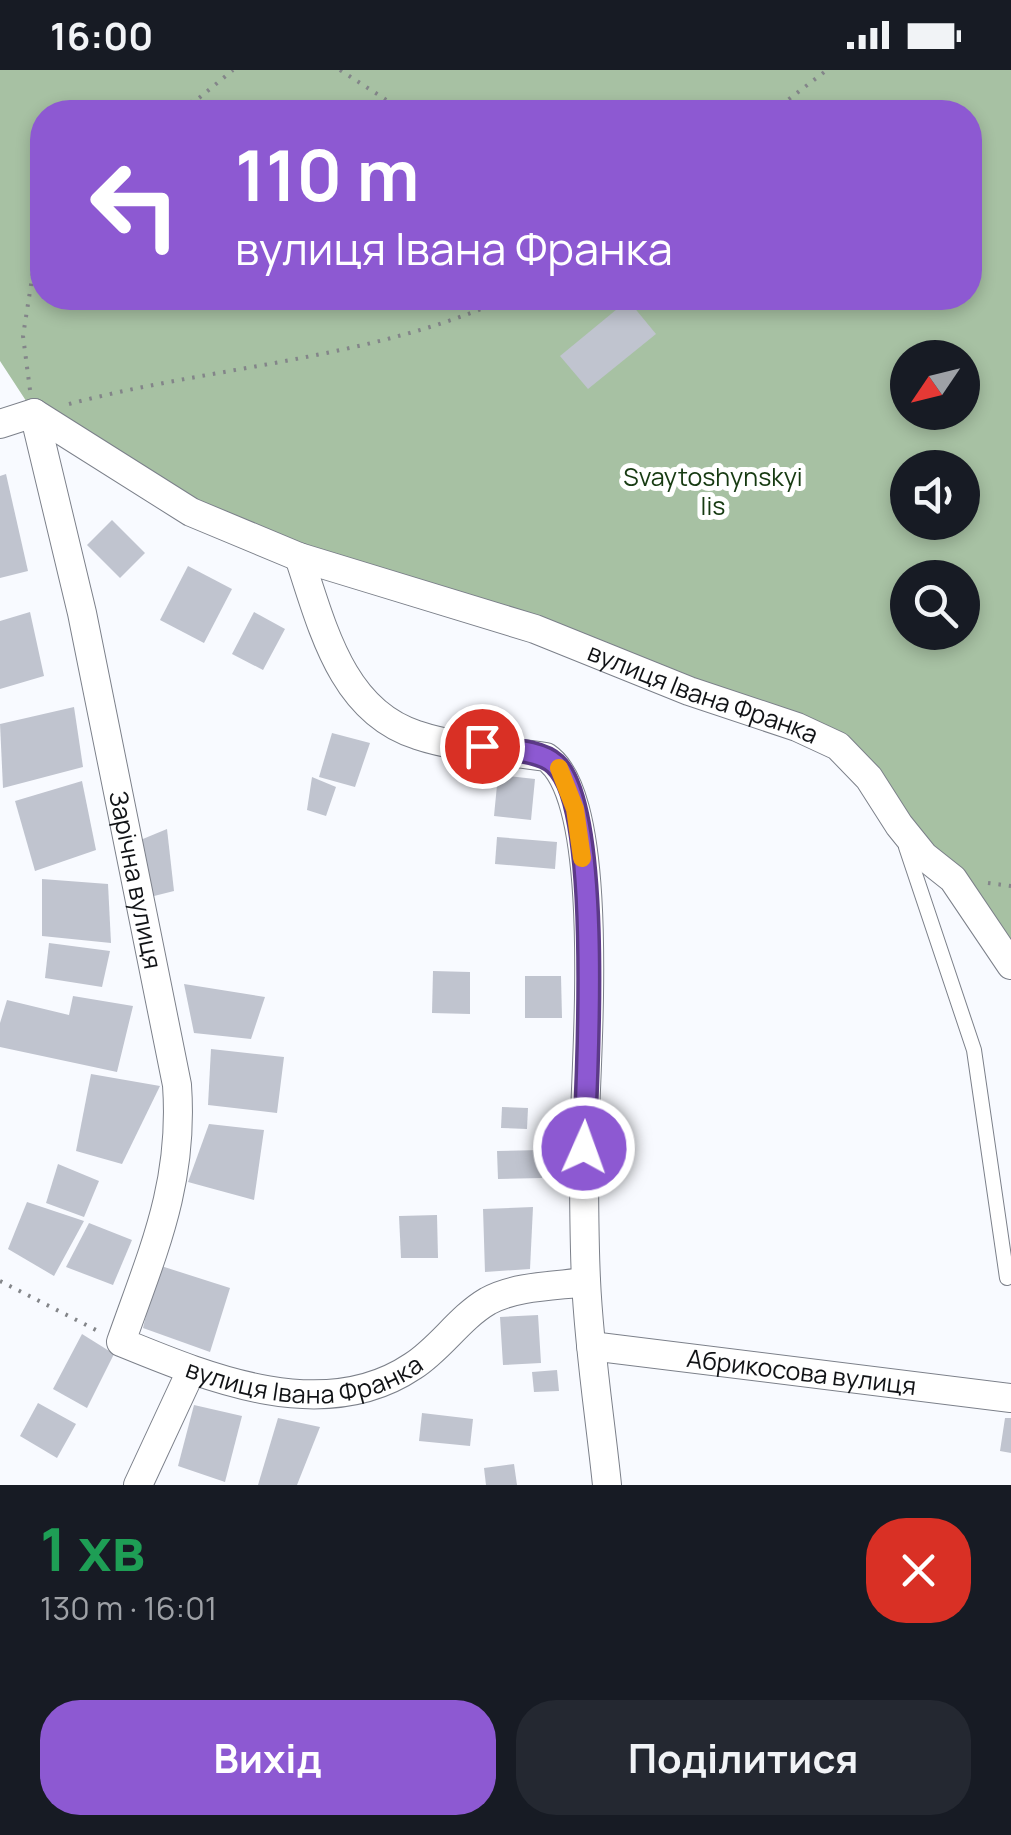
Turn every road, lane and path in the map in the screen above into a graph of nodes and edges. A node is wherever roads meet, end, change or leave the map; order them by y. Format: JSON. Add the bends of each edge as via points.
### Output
{"nodes":[{"id":1,"x":233,"y":70,"type":"edge"},
{"id":2,"x":340,"y":70,"type":"edge"},
{"id":3,"x":828,"y":70,"type":"edge"},
{"id":4,"x":194,"y":100,"type":"edge"},
{"id":5,"x":386,"y":100,"type":"edge"},
{"id":6,"x":788,"y":100,"type":"edge"},
{"id":7,"x":30,"y":291,"type":"edge"},
{"id":8,"x":474,"y":310,"type":"edge"},
{"id":9,"x":34,"y":413,"type":"junction"},
{"id":10,"x":0,"y":424,"type":"edge"},
{"id":11,"x":299,"y":558,"type":"junction"},
{"id":12,"x":898,"y":826,"type":"junction"},
{"id":13,"x":1011,"y":965,"type":"edge"},
{"id":14,"x":1007,"y":1278,"type":"dead end"},
{"id":15,"x":0,"y":1281,"type":"edge"},
{"id":16,"x":586,"y":1282,"type":"junction"},
{"id":17,"x":120,"y":1342,"type":"junction"},
{"id":18,"x":591,"y":1346,"type":"junction"},
{"id":19,"x":191,"y":1371,"type":"junction"},
{"id":20,"x":1011,"y":1398,"type":"edge"},
{"id":21,"x":138,"y":1485,"type":"edge"},
{"id":22,"x":608,"y":1485,"type":"edge"}],
"edges":[{"from":1,"to":4,"type":"path"},
{"from":2,"to":5,"type":"path"},
{"from":3,"to":6,"type":"path"},
{"from":7,"to":9,"type":"path","via":[[23,336]]},
{"from":8,"to":9,"type":"path","via":[[425,328]]},
{"from":9,"to":10,"type":"street"},
{"from":9,"to":11,"type":"street","name":"вулиця Івана Франка","via":[[191,512]]},
{"from":9,"to":17,"type":"street","name":"Зарічна вулиця","via":[[82,613],[176,1085],[176,1168]]},
{"from":11,"to":12,"type":"street","name":"вулиця Івана Франка","via":[[535,629],[797,727],[838,746],[869,778]]},
{"from":11,"to":16,"type":"street","via":[[347,678],[382,719],[418,736],[546,758],[565,778],[575,809],[590,942]]},
{"from":12,"to":13,"type":"street","name":"вулиця Івана Франка","via":[[953,878]]},
{"from":12,"to":14,"type":"lane","via":[[974,1050]]},
{"from":15,"to":17,"type":"path"},
{"from":16,"to":18,"type":"street"},
{"from":16,"to":19,"type":"street","name":"вулиця Івана Франка","via":[[490,1300],[414,1366],[374,1386],[295,1393]]},
{"from":17,"to":19,"type":"street","name":"вулиця Івана Франка"},
{"from":18,"to":20,"type":"street","name":"Абрикосова вулиця"},
{"from":18,"to":22,"type":"street"},
{"from":19,"to":21,"type":"street"}]}
